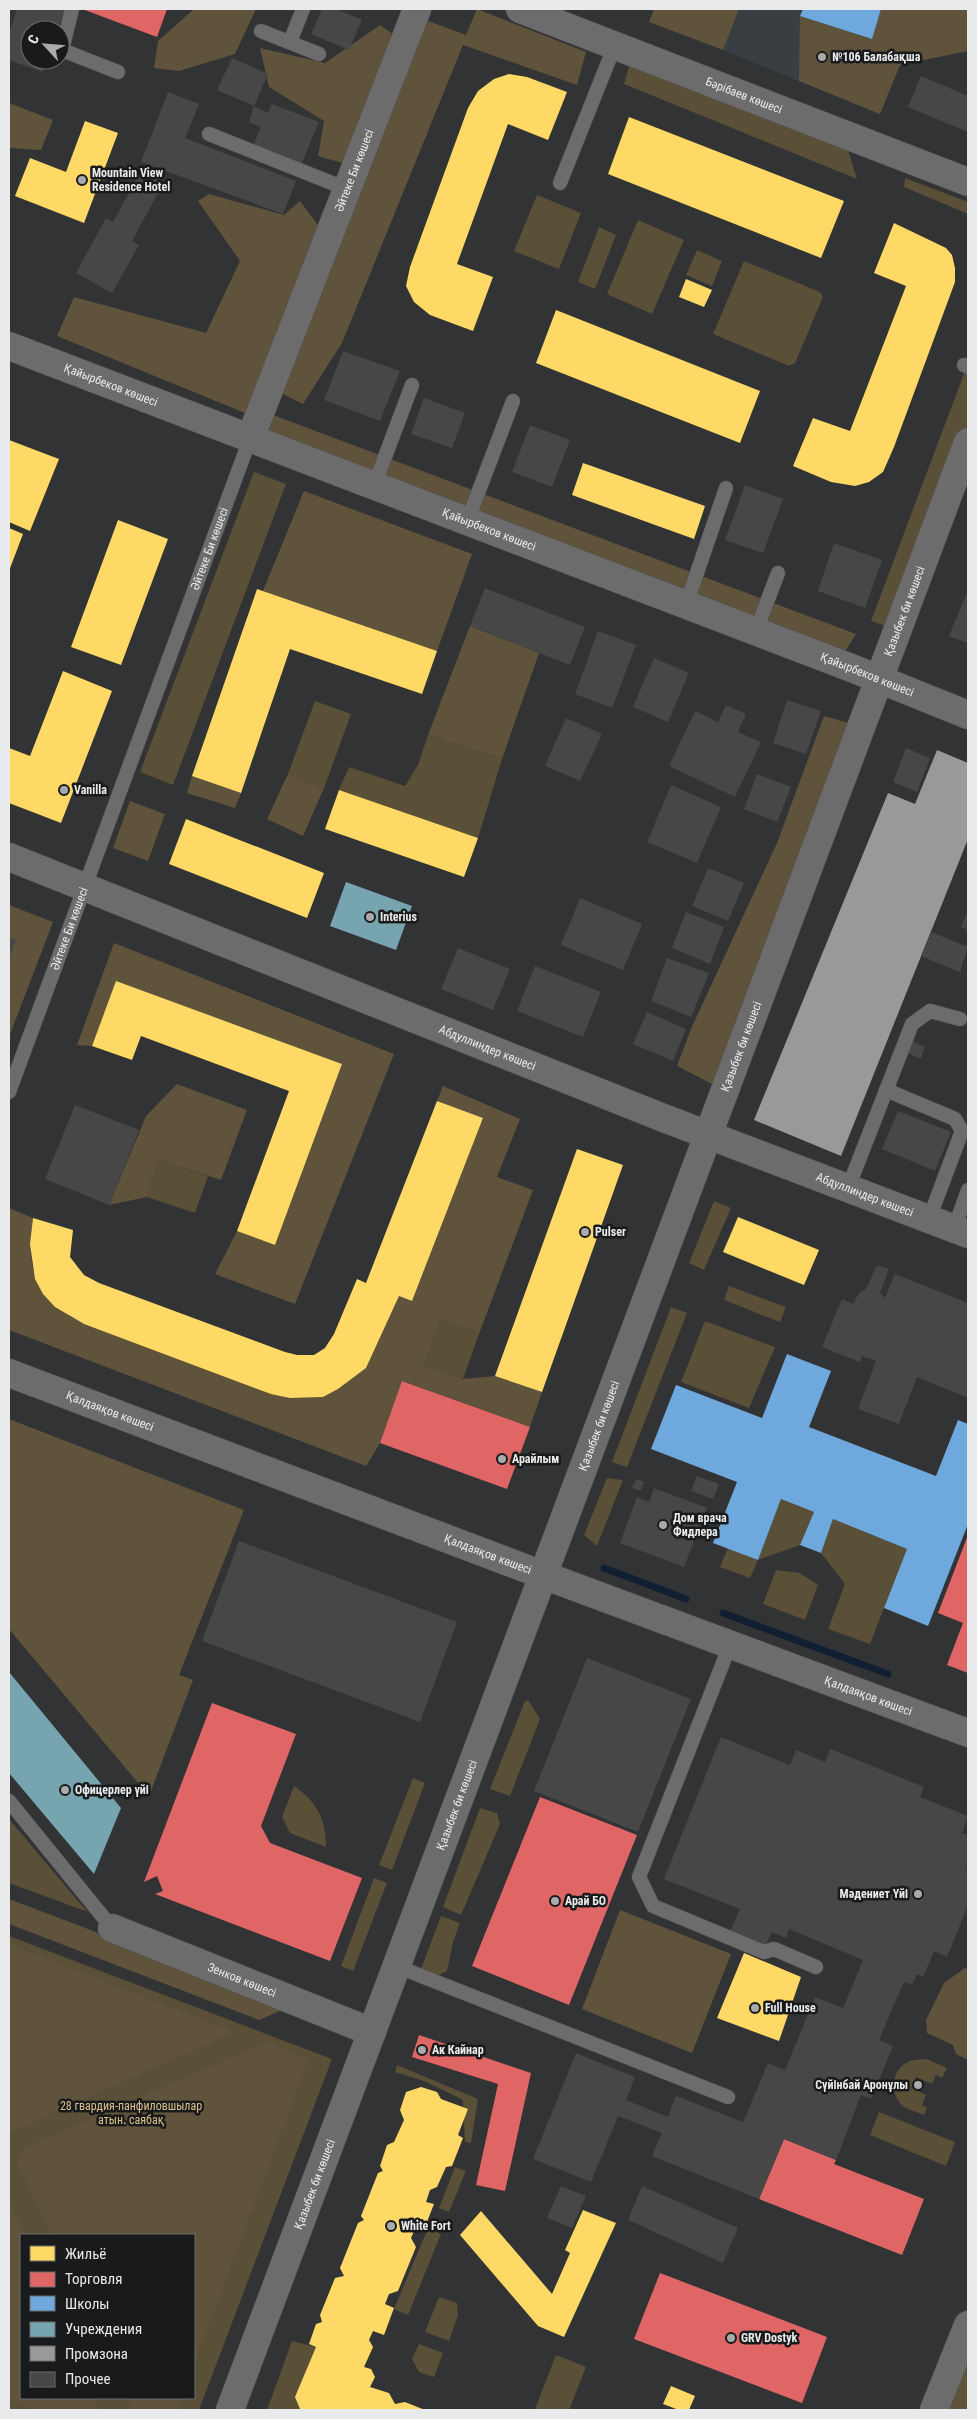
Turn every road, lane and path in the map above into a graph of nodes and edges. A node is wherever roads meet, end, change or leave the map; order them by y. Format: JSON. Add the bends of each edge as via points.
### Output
{"nodes":[{"id":1,"x":72,"y":9,"type":"edge"},
{"id":2,"x":303,"y":9,"type":"edge"},
{"id":3,"x":417,"y":9,"type":"edge"},
{"id":4,"x":520,"y":9,"type":"edge"},
{"id":5,"x":261,"y":31,"type":"dead end"},
{"id":6,"x":290,"y":42,"type":"junction"},
{"id":7,"x":615,"y":46,"type":"junction"},
{"id":8,"x":319,"y":54,"type":"dead end"},
{"id":9,"x":118,"y":72,"type":"dead end"},
{"id":10,"x":209,"y":134,"type":"dead end"},
{"id":11,"x":968,"y":182,"type":"edge"},
{"id":12,"x":560,"y":183,"type":"dead end"},
{"id":13,"x":347,"y":189,"type":"junction"},
{"id":14,"x":9,"y":346,"type":"edge"},
{"id":15,"x":412,"y":385,"type":"dead end"},
{"id":16,"x":513,"y":401,"type":"dead end"},
{"id":17,"x":250,"y":439,"type":"junction"},
{"id":18,"x":968,"y":442,"type":"edge"},
{"id":19,"x":374,"y":486,"type":"junction"},
{"id":20,"x":726,"y":488,"type":"dead end"},
{"id":21,"x":467,"y":522,"type":"junction"},
{"id":22,"x":778,"y":573,"type":"dead end"},
{"id":23,"x":686,"y":605,"type":"junction"},
{"id":24,"x":756,"y":631,"type":"junction"},
{"id":25,"x":880,"y":679,"type":"junction"},
{"id":26,"x":968,"y":715,"type":"edge"},
{"id":27,"x":9,"y":857,"type":"edge"},
{"id":28,"x":85,"y":887,"type":"junction"},
{"id":29,"x":960,"y":1019,"type":"dead end"},
{"id":30,"x":886,"y":1090,"type":"junction"},
{"id":31,"x":9,"y":1092,"type":"edge"},
{"id":32,"x":708,"y":1134,"type":"junction"},
{"id":33,"x":848,"y":1188,"type":"junction"},
{"id":34,"x":968,"y":1190,"type":"edge"},
{"id":35,"x":950,"y":1227,"type":"edge"},
{"id":36,"x":9,"y":1373,"type":"edge"},
{"id":37,"x":543,"y":1576,"type":"junction"},
{"id":38,"x":730,"y":1645,"type":"junction"},
{"id":39,"x":968,"y":1733,"type":"edge"},
{"id":40,"x":9,"y":1801,"type":"edge"},
{"id":41,"x":112,"y":1928,"type":"joint"},
{"id":42,"x":396,"y":1966,"type":"junction"},
{"id":43,"x":816,"y":1967,"type":"dead end"},
{"id":44,"x":372,"y":2032,"type":"junction"},
{"id":45,"x":728,"y":2097,"type":"dead end"},
{"id":46,"x":968,"y":2325,"type":"edge"},
{"id":47,"x":230,"y":2410,"type":"edge"},
{"id":48,"x":934,"y":2410,"type":"edge"}],
"edges":[{"from":1,"to":9,"type":"lane","via":[[62,50]]},
{"from":2,"to":6,"type":"lane"},
{"from":3,"to":13,"type":"street","name":"Әйтеке Би көшесі"},
{"from":4,"to":7,"type":"street","name":"Бәрібаев көшесі"},
{"from":5,"to":6,"type":"lane"},
{"from":6,"to":8,"type":"lane"},
{"from":7,"to":11,"type":"street","name":"Бәрібаев көшесі"},
{"from":7,"to":12,"type":"lane"},
{"from":10,"to":13,"type":"lane"},
{"from":13,"to":17,"type":"street","name":"Әйтеке Би көшесі"},
{"from":14,"to":17,"type":"street","name":"Қайырбеков көшесі"},
{"from":15,"to":19,"type":"lane"},
{"from":16,"to":21,"type":"lane"},
{"from":17,"to":19,"type":"street","name":"Қайырбеков көшесі"},
{"from":17,"to":28,"type":"lane","name":"Әйтеке Би көшесі"},
{"from":18,"to":25,"type":"street","name":"Қазыбек би көшесі"},
{"from":19,"to":21,"type":"street","name":"Қайырбеков көшесі"},
{"from":20,"to":23,"type":"lane"},
{"from":21,"to":23,"type":"street","name":"Қайырбеков көшесі"},
{"from":22,"to":24,"type":"lane"},
{"from":23,"to":24,"type":"street","name":"Қайырбеков көшесі"},
{"from":24,"to":25,"type":"street","name":"Қайырбеков көшесі"},
{"from":25,"to":26,"type":"street","name":"Қайырбеков көшесі"},
{"from":25,"to":32,"type":"street","name":"Қазыбек би көшесі"},
{"from":27,"to":28,"type":"street","name":"Абдуллиндер көшесі"},
{"from":28,"to":31,"type":"lane","name":"Әйтеке Би көшесі"},
{"from":28,"to":32,"type":"street","name":"Абдуллиндер көшесі"},
{"from":29,"to":30,"type":"lane","via":[[930,1011],[912,1024]]},
{"from":30,"to":33,"type":"lane"},
{"from":30,"to":35,"type":"lane","via":[[955,1119],[962,1130]]},
{"from":32,"to":33,"type":"street","name":"Абдуллиндер көшесі"},
{"from":32,"to":37,"type":"street","name":"Қазыбек би көшесі"},
{"from":33,"to":35,"type":"street","name":"Абдуллиндер көшесі"},
{"from":34,"to":35,"type":"lane"},
{"from":36,"to":37,"type":"street","name":"Қалдаяқов көшесі"},
{"from":37,"to":38,"type":"street","name":"Қалдаяқов көшесі"},
{"from":37,"to":42,"type":"street","name":"Қазыбек би көшесі"},
{"from":38,"to":39,"type":"street","name":"Қалдаяқов көшесі"},
{"from":38,"to":43,"type":"lane","via":[[639,1878],[653,1906],[764,1952],[774,1949]]},
{"from":40,"to":41,"type":"lane"},
{"from":41,"to":44,"type":"street","name":"Зенков көшесі"},
{"from":42,"to":44,"type":"street","name":"Қазыбек би көшесі"},
{"from":42,"to":45,"type":"lane"},
{"from":44,"to":47,"type":"street","name":"Қазыбек би көшесі"},
{"from":46,"to":48,"type":"street"}]}
